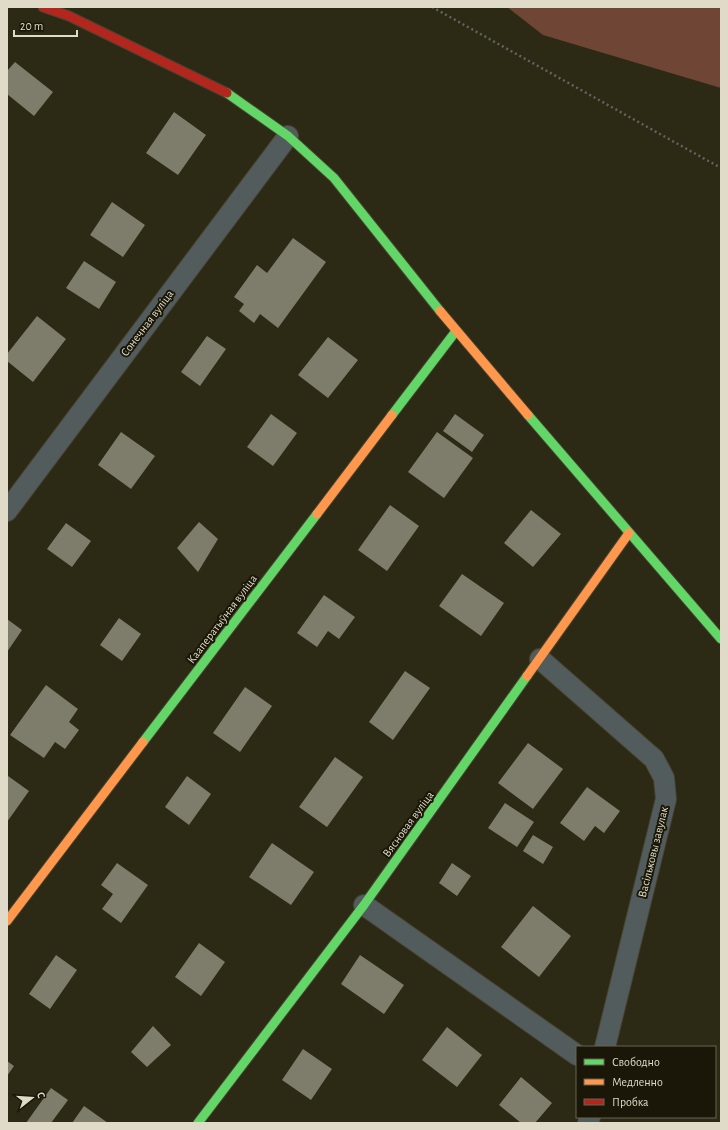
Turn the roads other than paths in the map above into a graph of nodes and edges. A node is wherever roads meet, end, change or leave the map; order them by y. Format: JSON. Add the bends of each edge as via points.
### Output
{"nodes":[{"id":1,"x":44,"y":7,"type":"edge"},
{"id":2,"x":288,"y":136,"type":"junction"},
{"id":3,"x":456,"y":331,"type":"junction"},
{"id":4,"x":7,"y":511,"type":"edge"},
{"id":5,"x":629,"y":533,"type":"junction"},
{"id":6,"x":721,"y":639,"type":"edge"},
{"id":7,"x":540,"y":659,"type":"junction"},
{"id":8,"x":364,"y":905,"type":"junction"},
{"id":9,"x":7,"y":922,"type":"edge"},
{"id":10,"x":605,"y":1046,"type":"edge"},
{"id":11,"x":576,"y":1054,"type":"edge"},
{"id":12,"x":198,"y":1123,"type":"edge"}],
"edges":[{"from":1,"to":2,"type":"street","via":[[69,16],[225,91]]},
{"from":2,"to":3,"type":"street","via":[[334,178]]},
{"from":2,"to":4,"type":"street","name":"Сонечная вуліца"},
{"from":3,"to":5,"type":"street"},
{"from":3,"to":9,"type":"street","name":"Кааператыўная вуліца"},
{"from":5,"to":6,"type":"street"},
{"from":5,"to":7,"type":"street","name":"Вясновая вуліца"},
{"from":7,"to":8,"type":"street","name":"Вясновая вуліца"},
{"from":7,"to":10,"type":"street","name":"Васільковы завулак","via":[[654,759],[664,778],[666,799]]},
{"from":8,"to":11,"type":"street"},
{"from":8,"to":12,"type":"street","name":"Вясновая вуліца"}]}
